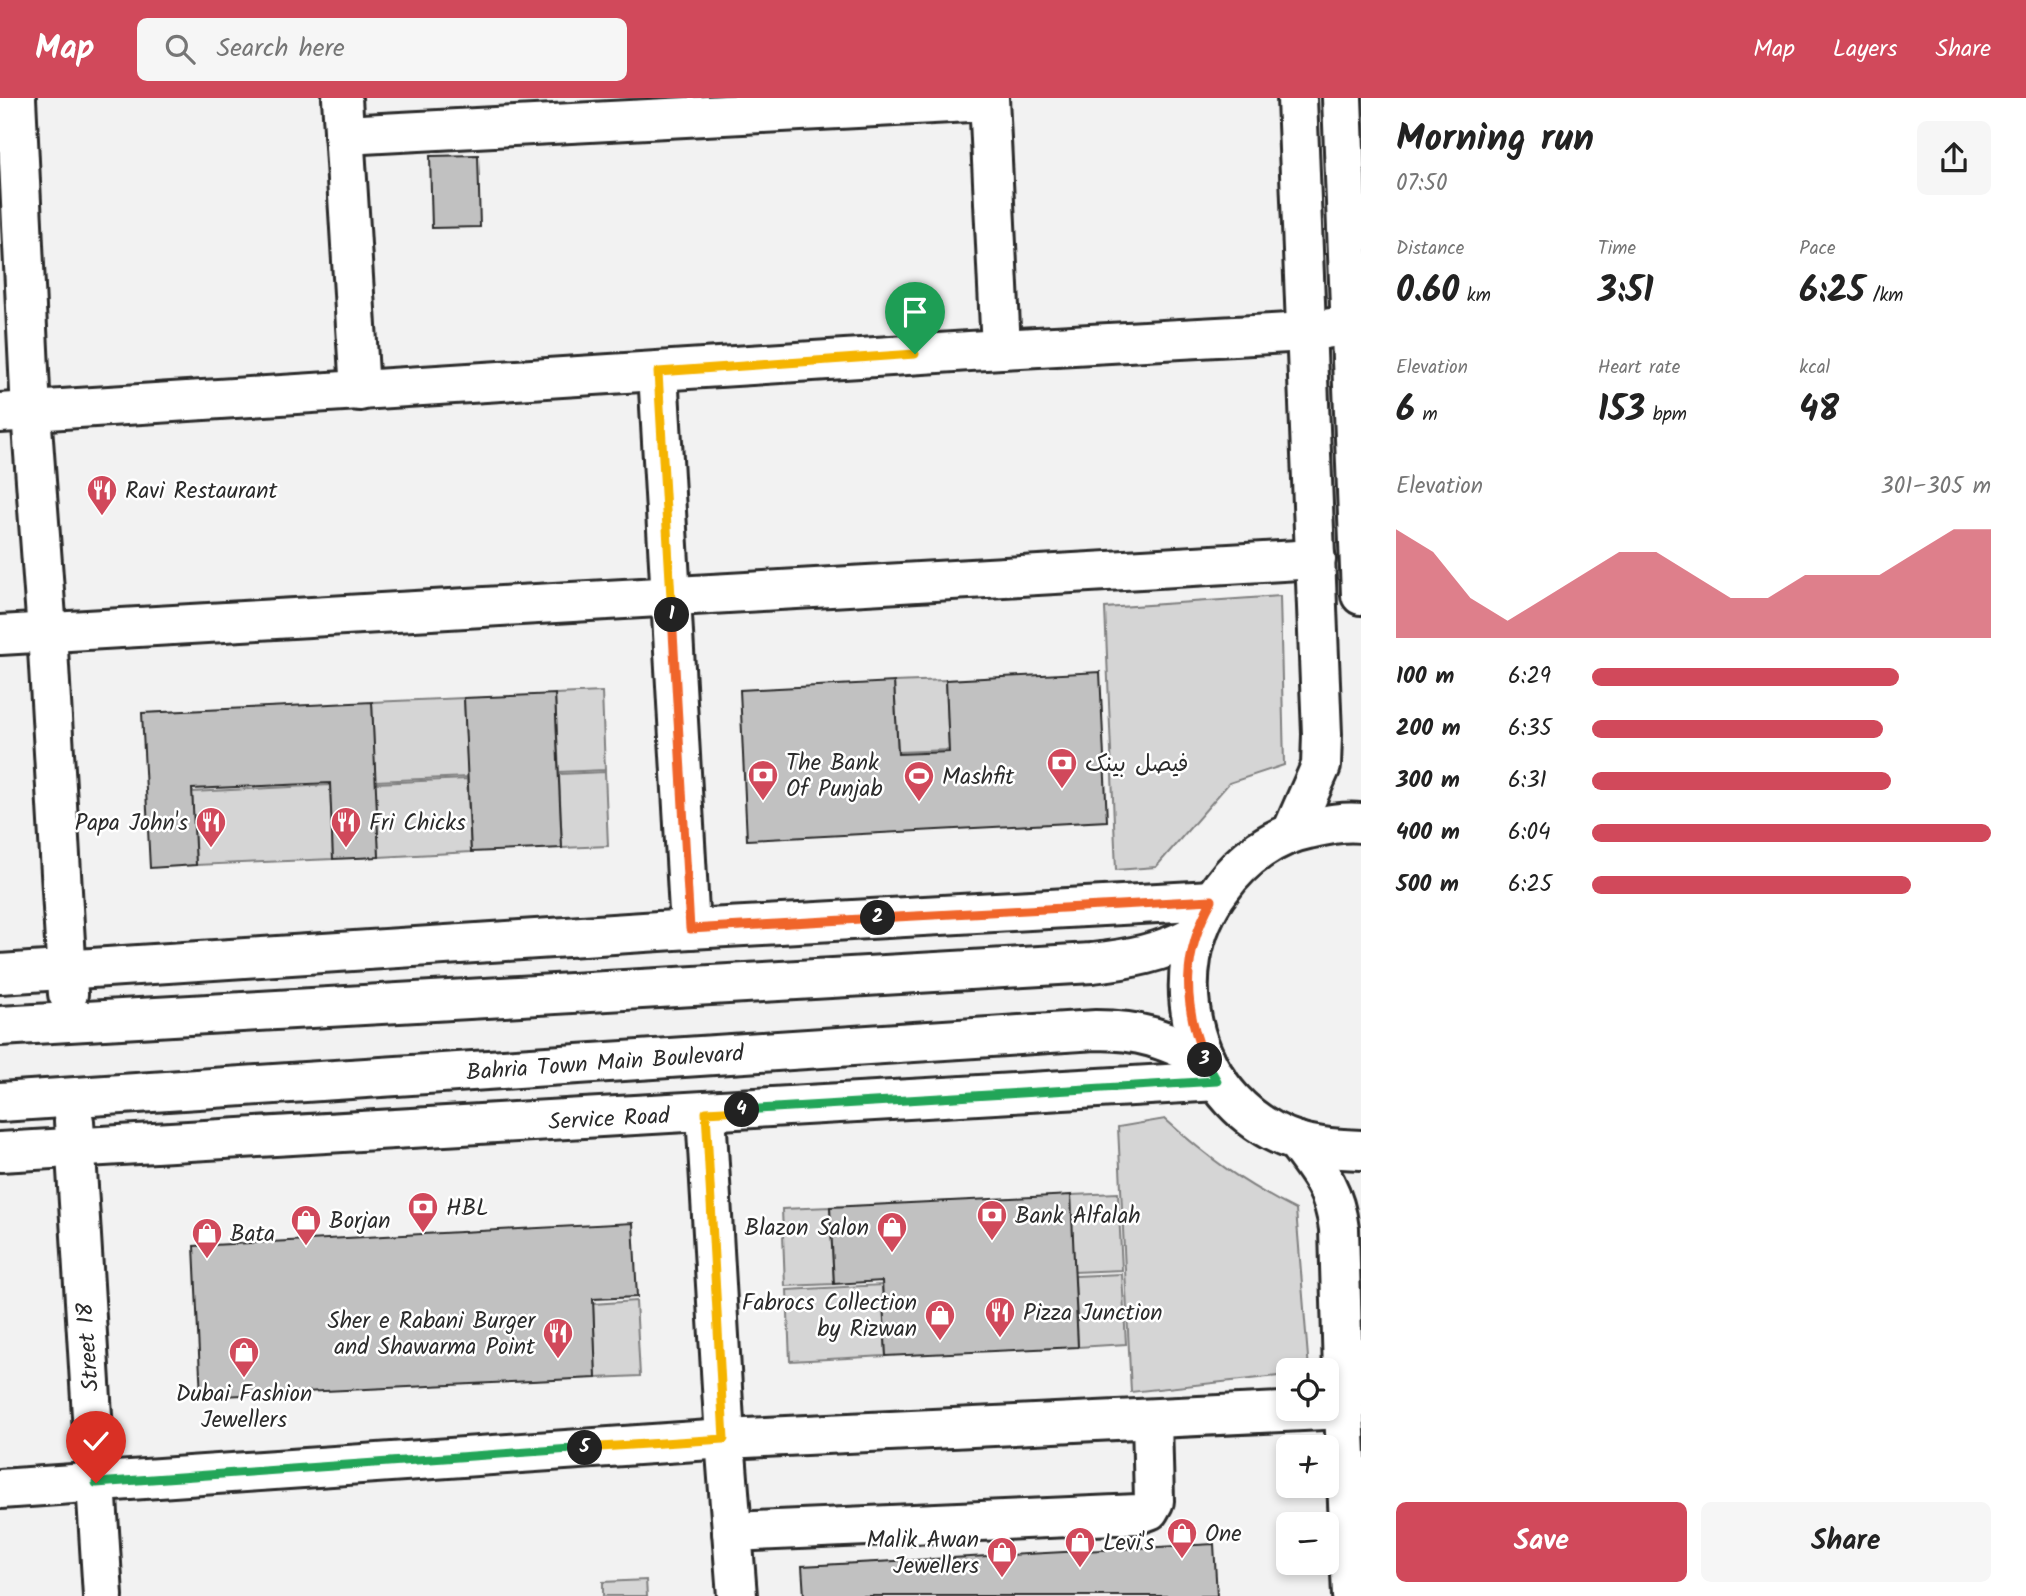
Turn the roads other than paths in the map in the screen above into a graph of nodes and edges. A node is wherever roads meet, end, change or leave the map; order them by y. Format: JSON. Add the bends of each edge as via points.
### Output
{"nodes":[{"id":1,"x":16,"y":98,"type":"edge"},
{"id":2,"x":1297,"y":98,"type":"edge"},
{"id":3,"x":1342,"y":98,"type":"edge"},
{"id":4,"x":989,"y":99,"type":"edge"},
{"id":5,"x":343,"y":117,"type":"edge"},
{"id":6,"x":9,"y":149,"type":"edge"},
{"id":7,"x":1350,"y":325,"type":"junction"},
{"id":8,"x":1306,"y":332,"type":"junction"},
{"id":9,"x":1001,"y":349,"type":"junction"},
{"id":10,"x":658,"y":372,"type":"junction"},
{"id":11,"x":360,"y":390,"type":"junction"},
{"id":12,"x":16,"y":412,"type":"edge"},
{"id":13,"x":1316,"y":559,"type":"junction"},
{"id":14,"x":1361,"y":595,"type":"edge"},
{"id":15,"x":671,"y":598,"type":"junction"},
{"id":16,"x":47,"y":632,"type":"junction"},
{"id":17,"x":0,"y":635,"type":"edge"},
{"id":18,"x":1361,"y":823,"type":"edge"},
{"id":19,"x":1292,"y":832,"type":"junction"},
{"id":20,"x":1212,"y":900,"type":"junction"},
{"id":21,"x":690,"y":929,"type":"junction"},
{"id":22,"x":1195,"y":935,"type":"junction"},
{"id":23,"x":66,"y":970,"type":"junction"},
{"id":24,"x":0,"y":974,"type":"edge"},
{"id":25,"x":70,"y":1022,"type":"junction"},
{"id":26,"x":0,"y":1026,"type":"edge"},
{"id":27,"x":1211,"y":1070,"type":"junction"},
{"id":28,"x":72,"y":1097,"type":"junction"},
{"id":29,"x":0,"y":1102,"type":"edge"},
{"id":30,"x":706,"y":1112,"type":"junction"},
{"id":31,"x":1296,"y":1141,"type":"junction"},
{"id":32,"x":75,"y":1147,"type":"junction"},
{"id":33,"x":1361,"y":1150,"type":"edge"},
{"id":34,"x":0,"y":1152,"type":"edge"},
{"id":35,"x":1344,"y":1409,"type":"junction"},
{"id":36,"x":1152,"y":1420,"type":"junction"},
{"id":37,"x":724,"y":1439,"type":"junction"},
{"id":38,"x":96,"y":1483,"type":"junction"},
{"id":39,"x":0,"y":1489,"type":"edge"},
{"id":40,"x":732,"y":1532,"type":"junction"},
{"id":41,"x":103,"y":1596,"type":"edge"},
{"id":42,"x":737,"y":1596,"type":"edge"},
{"id":43,"x":1352,"y":1596,"type":"edge"}],
"edges":[{"from":1,"to":6,"type":"street"},
{"from":2,"to":8,"type":"street"},
{"from":3,"to":7,"type":"street"},
{"from":4,"to":5,"type":"street"},
{"from":4,"to":9,"type":"street"},
{"from":5,"to":11,"type":"street"},
{"from":6,"to":12,"type":"street"},
{"from":7,"to":8,"type":"street"},
{"from":7,"to":14,"type":"street"},
{"from":8,"to":9,"type":"street"},
{"from":8,"to":13,"type":"street"},
{"from":9,"to":10,"type":"street"},
{"from":10,"to":11,"type":"street"},
{"from":10,"to":15,"type":"street"},
{"from":11,"to":12,"type":"street"},
{"from":12,"to":16,"type":"street"},
{"from":13,"to":15,"type":"street"},
{"from":13,"to":19,"type":"street","via":[[1321,766]]},
{"from":15,"to":16,"type":"street"},
{"from":15,"to":21,"type":"street"},
{"from":16,"to":17,"type":"street"},
{"from":16,"to":23,"type":"street"},
{"from":18,"to":19,"type":"street","via":[[1346,821]]},
{"from":19,"to":20,"type":"street","via":[[1234,871]]},
{"from":20,"to":21,"type":"street"},
{"from":20,"to":22,"type":"street"},
{"from":21,"to":23,"type":"street"},
{"from":22,"to":25,"type":"street","via":[[1152,954],[1092,963]]},
{"from":22,"to":27,"type":"street","via":[[1188,966],[1188,998],[1194,1030]]},
{"from":23,"to":24,"type":"street"},
{"from":23,"to":25,"type":"street"},
{"from":25,"to":26,"type":"street"},
{"from":27,"to":28,"type":"street","name":"Bahria Town Main Boulevard","via":[[1163,1039],[1096,1030]]},
{"from":27,"to":30,"type":"street","name":"Service Road"},
{"from":27,"to":31,"type":"street","via":[[1240,1106]]},
{"from":28,"to":29,"type":"street","name":"Bahria Town Main Boulevard"},
{"from":28,"to":32,"type":"street","name":"Street 18"},
{"from":30,"to":32,"type":"street","name":"Service Road"},
{"from":30,"to":37,"type":"street"},
{"from":31,"to":33,"type":"street"},
{"from":31,"to":35,"type":"street","via":[[1326,1182],[1336,1206]]},
{"from":32,"to":34,"type":"street","name":"Service Road"},
{"from":32,"to":38,"type":"street","name":"Street 18"},
{"from":35,"to":36,"type":"street"},
{"from":35,"to":43,"type":"street"},
{"from":36,"to":37,"type":"street"},
{"from":36,"to":40,"type":"street","via":[[1154,1501],[1149,1510],[1138,1514]]},
{"from":37,"to":38,"type":"street"},
{"from":37,"to":40,"type":"street"},
{"from":38,"to":39,"type":"street"},
{"from":38,"to":41,"type":"street","name":"Street 18"},
{"from":40,"to":42,"type":"street"}]}
